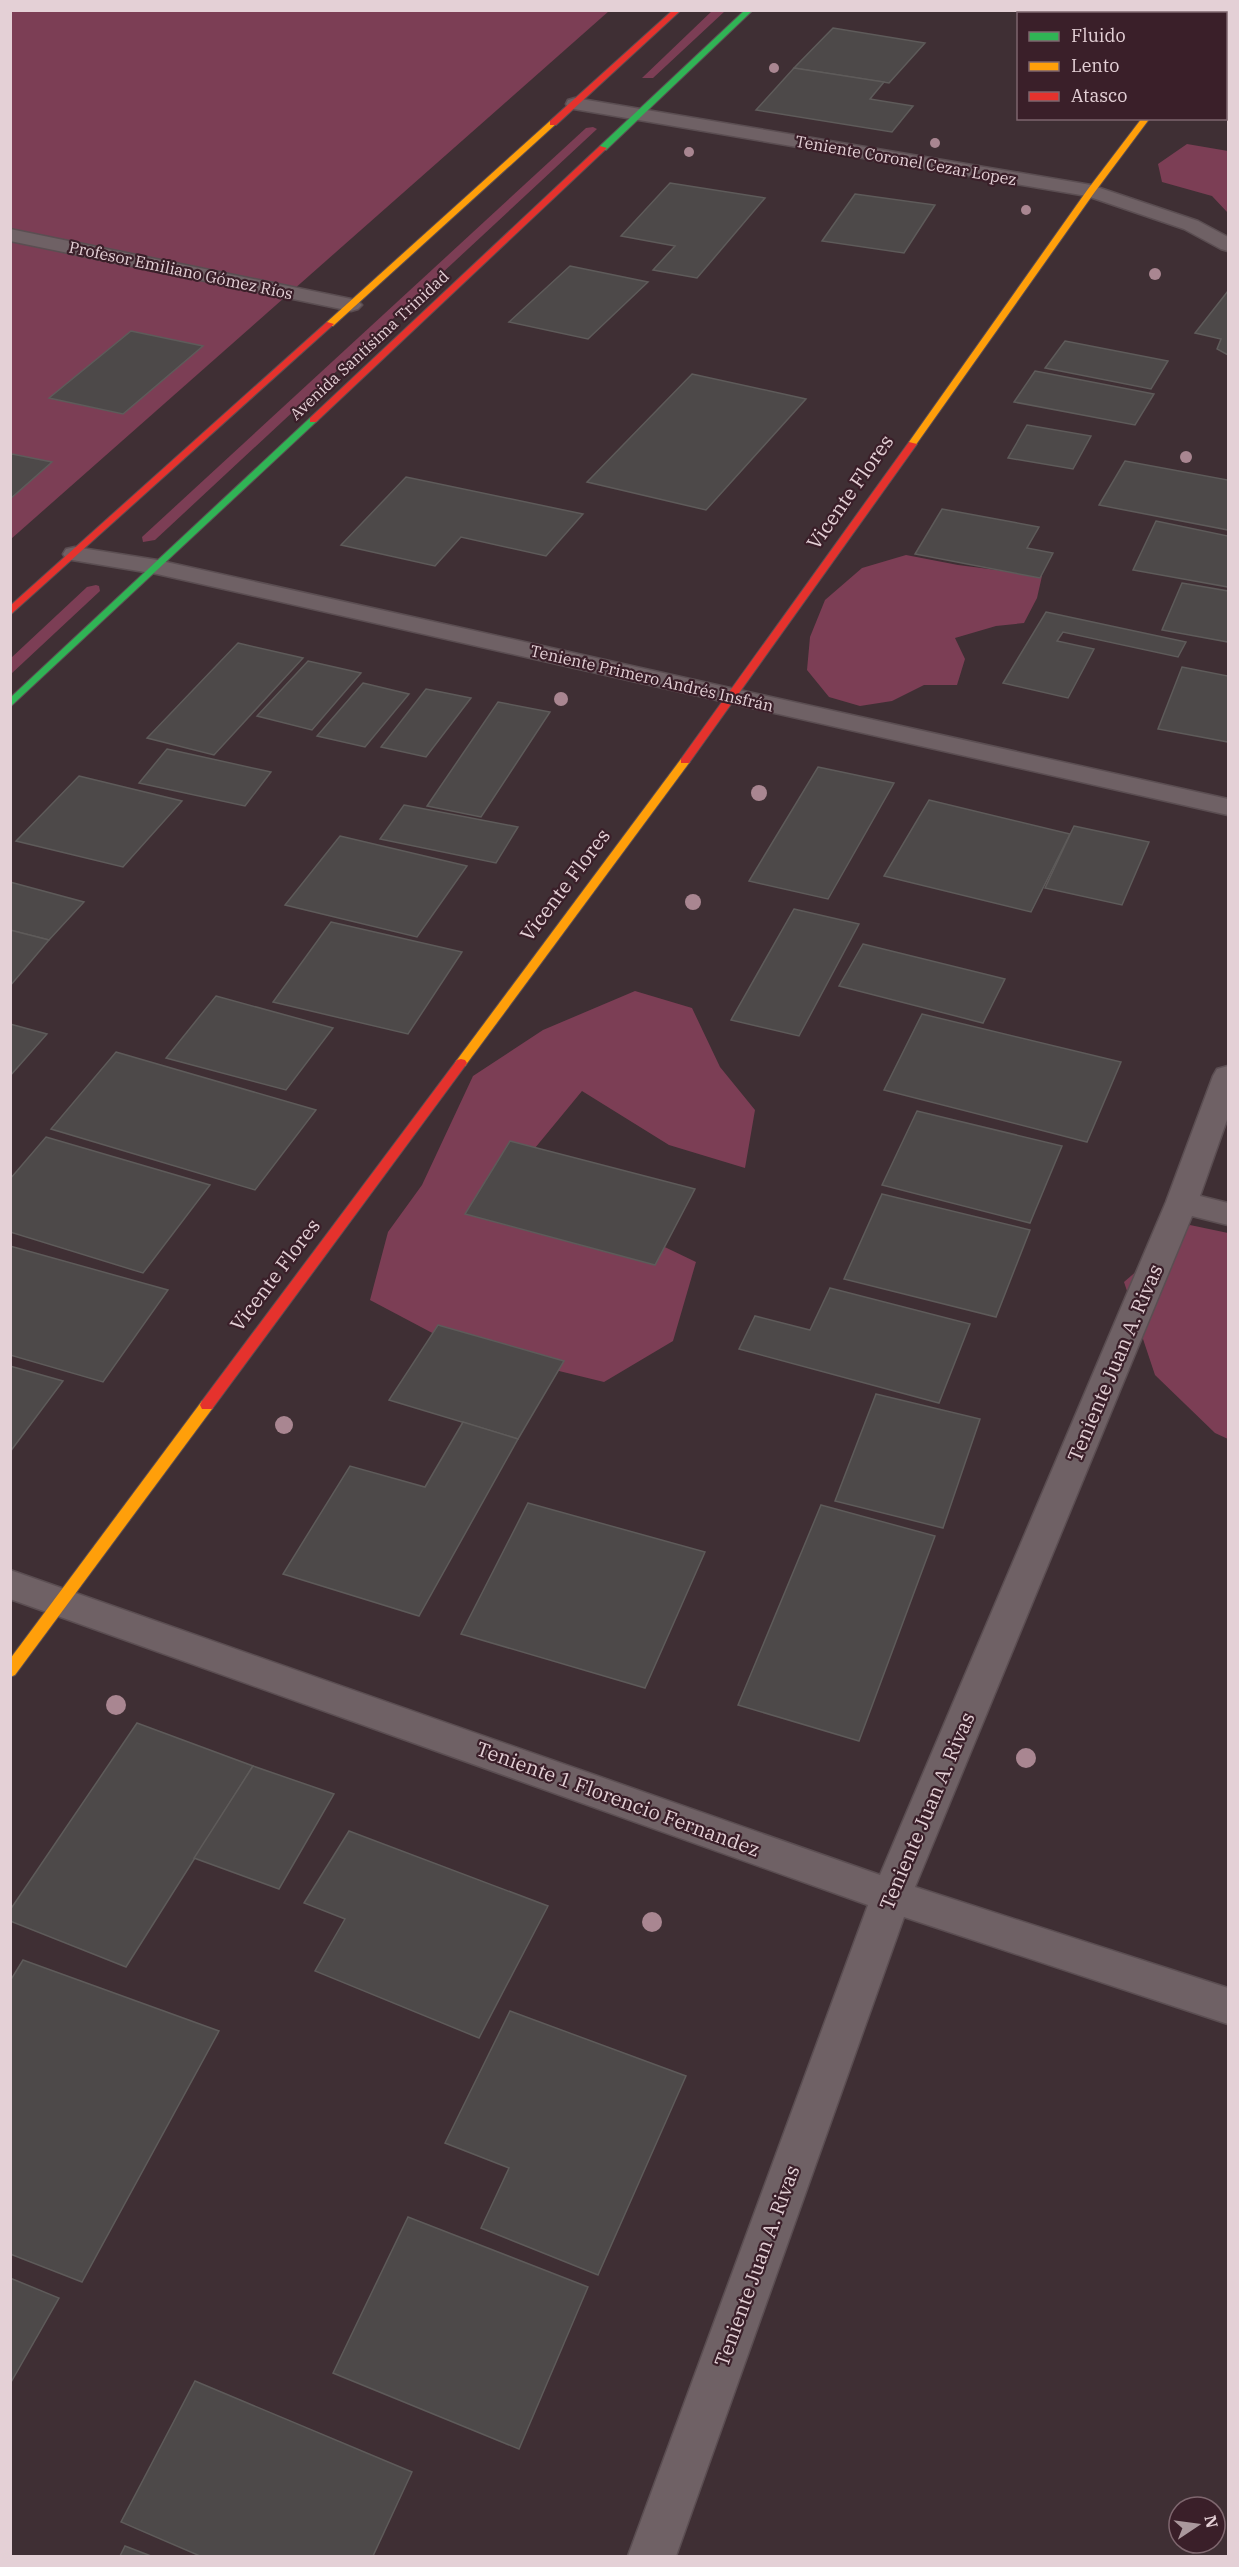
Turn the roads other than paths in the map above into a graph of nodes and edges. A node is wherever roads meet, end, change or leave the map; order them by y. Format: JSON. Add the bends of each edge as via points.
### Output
{"nodes":[{"id":1,"x":678,"y":10,"type":"edge"},
{"id":2,"x":750,"y":10,"type":"edge"},
{"id":3,"x":575,"y":104,"type":"junction"},
{"id":4,"x":639,"y":114,"type":"junction"},
{"id":5,"x":1144,"y":120,"type":"edge"},
{"id":6,"x":1091,"y":191,"type":"junction"},
{"id":7,"x":10,"y":235,"type":"edge"},
{"id":8,"x":1228,"y":245,"type":"edge"},
{"id":9,"x":351,"y":305,"type":"junction"},
{"id":10,"x":75,"y":554,"type":"junction"},
{"id":11,"x":157,"y":567,"type":"junction"},
{"id":12,"x":10,"y":612,"type":"edge"},
{"id":13,"x":733,"y":696,"type":"junction"},
{"id":14,"x":10,"y":704,"type":"edge"},
{"id":15,"x":1228,"y":807,"type":"edge"},
{"id":16,"x":1228,"y":1076,"type":"edge"},
{"id":17,"x":1182,"y":1202,"type":"junction"},
{"id":18,"x":1228,"y":1214,"type":"edge"},
{"id":19,"x":10,"y":1584,"type":"edge"},
{"id":20,"x":61,"y":1602,"type":"junction"},
{"id":21,"x":10,"y":1671,"type":"edge"},
{"id":22,"x":891,"y":1896,"type":"junction"},
{"id":23,"x":1228,"y":2006,"type":"edge"},
{"id":24,"x":652,"y":2556,"type":"edge"}],
"edges":[{"from":1,"to":3,"type":"main road"},
{"from":2,"to":4,"type":"main road","name":"Avenida Santísima Trinidad"},
{"from":3,"to":4,"type":"street","name":"Teniente Coronel Cezar Lopez"},
{"from":3,"to":9,"type":"main road"},
{"from":4,"to":6,"type":"street","name":"Teniente Coronel Cezar Lopez"},
{"from":4,"to":11,"type":"main road","name":"Avenida Santísima Trinidad"},
{"from":5,"to":6,"type":"main road","name":"Vicente Flores"},
{"from":6,"to":8,"type":"street","name":"Teniente Coronel Cezar Lopez","via":[[1191,225]]},
{"from":6,"to":13,"type":"main road","name":"Vicente Flores"},
{"from":7,"to":9,"type":"street","name":"Profesor Emiliano Gómez Ríos"},
{"from":9,"to":10,"type":"main road"},
{"from":10,"to":11,"type":"street","name":"Teniente Primero Andrés Insfrán"},
{"from":10,"to":12,"type":"main road"},
{"from":11,"to":13,"type":"street","name":"Teniente Primero Andrés Insfrán"},
{"from":11,"to":14,"type":"main road","name":"Avenida Santísima Trinidad"},
{"from":13,"to":15,"type":"street","name":"Teniente Primero Andrés Insfrán"},
{"from":13,"to":20,"type":"main road","name":"Vicente Flores"},
{"from":16,"to":17,"type":"street","name":"Teniente Juan A. Rivas"},
{"from":17,"to":18,"type":"street"},
{"from":17,"to":22,"type":"street","name":"Teniente Juan A. Rivas"},
{"from":19,"to":20,"type":"street","name":"Teniente 1 Florencio Fernandez"},
{"from":20,"to":21,"type":"main road","name":"Vicente Flores"},
{"from":20,"to":22,"type":"street","name":"Teniente 1 Florencio Fernandez"},
{"from":22,"to":23,"type":"street","name":"Teniente 1 Florencio Fernandez"},
{"from":22,"to":24,"type":"street","name":"Teniente Juan A. Rivas"}]}
